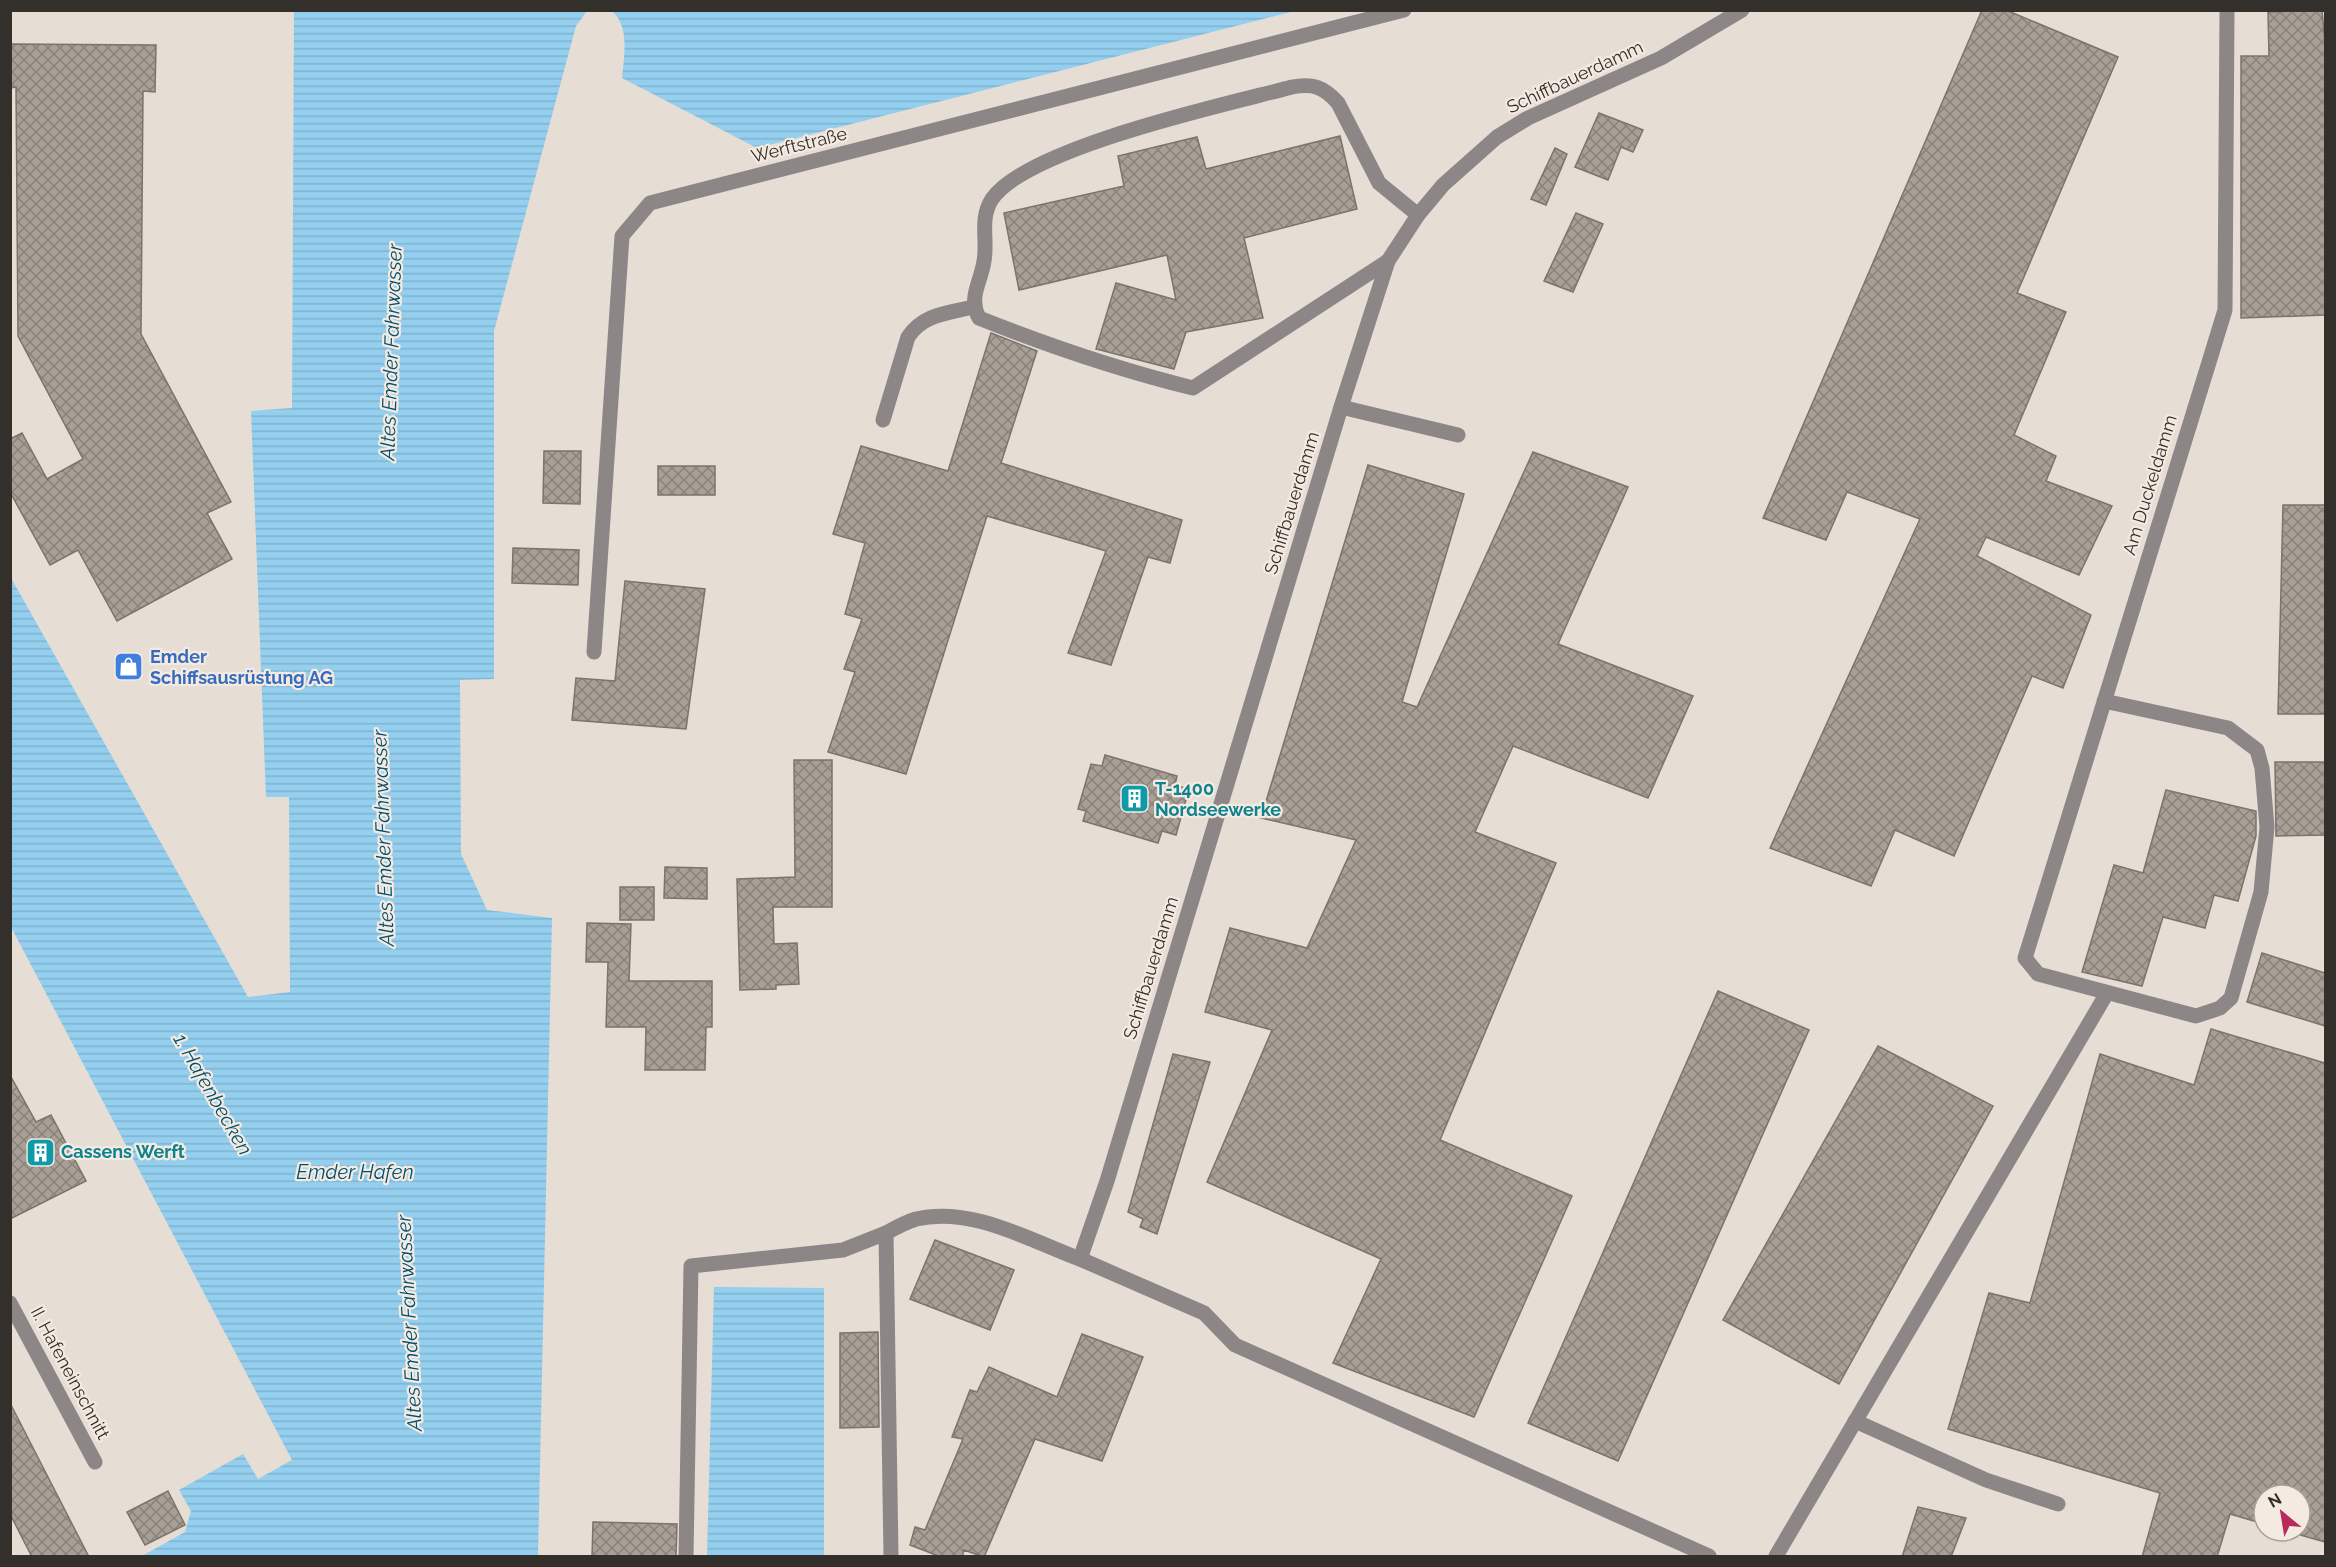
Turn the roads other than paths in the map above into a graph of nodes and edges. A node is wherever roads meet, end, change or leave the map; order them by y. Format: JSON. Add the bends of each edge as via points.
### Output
{"nodes":[{"id":1,"x":1404,"y":10,"type":"edge"},
{"id":2,"x":1742,"y":10,"type":"edge"},
{"id":3,"x":2227,"y":10,"type":"edge"},
{"id":4,"x":1418,"y":215,"type":"junction"},
{"id":5,"x":1388,"y":261,"type":"junction"},
{"id":6,"x":973,"y":307,"type":"junction"},
{"id":7,"x":1341,"y":407,"type":"junction"},
{"id":8,"x":883,"y":420,"type":"dead end"},
{"id":9,"x":1458,"y":435,"type":"dead end"},
{"id":10,"x":594,"y":652,"type":"dead end"},
{"id":11,"x":2104,"y":701,"type":"junction"},
{"id":12,"x":2107,"y":993,"type":"junction"},
{"id":13,"x":886,"y":1233,"type":"junction"},
{"id":14,"x":1080,"y":1259,"type":"junction"},
{"id":15,"x":10,"y":1303,"type":"edge"},
{"id":16,"x":1855,"y":1421,"type":"junction"},
{"id":17,"x":95,"y":1462,"type":"dead end"},
{"id":18,"x":2058,"y":1504,"type":"dead end"},
{"id":19,"x":686,"y":1557,"type":"edge"},
{"id":20,"x":891,"y":1557,"type":"edge"},
{"id":21,"x":1708,"y":1557,"type":"edge"},
{"id":22,"x":1776,"y":1557,"type":"edge"}],
"edges":[{"from":1,"to":10,"type":"street","name":"Werftstraße","via":[[650,203],[622,236]]},
{"from":2,"to":4,"type":"street","name":"Schiffbauerdamm","via":[[1661,58],[1497,136],[1443,185]]},
{"from":3,"to":11,"type":"street","name":"Am Duckeldamm","via":[[2225,310]]},
{"from":4,"to":5,"type":"street","name":"Schiffbauerdamm"},
{"from":4,"to":6,"type":"street","via":[[1379,183],[1330,93],[1309,84],[1292,87],[1135,129],[1053,158],[1020,175],[992,199],[986,211],[984,260]]},
{"from":5,"to":6,"type":"street","via":[[1193,388],[1127,372],[1063,350],[979,318]]},
{"from":5,"to":7,"type":"street","name":"Schiffbauerdamm"},
{"from":6,"to":8,"type":"street","via":[[926,318],[916,325],[908,337]]},
{"from":7,"to":9,"type":"street"},
{"from":7,"to":14,"type":"street","name":"Schiffbauerdamm"},
{"from":11,"to":12,"type":"street","name":"Am Duckeldamm","via":[[2025,958],[2038,974]]},
{"from":11,"to":12,"type":"street","via":[[2228,728],[2257,750],[2267,826],[2261,892],[2230,998],[2220,1008],[2196,1017]]},
{"from":12,"to":16,"type":"street"},
{"from":13,"to":14,"type":"street","via":[[914,1220],[942,1215],[978,1220]]},
{"from":13,"to":19,"type":"street","via":[[843,1250],[691,1266]]},
{"from":13,"to":20,"type":"street"},
{"from":14,"to":21,"type":"street","via":[[1204,1313],[1235,1345]]},
{"from":15,"to":17,"type":"street","name":"II. Hafeneinschnitt"},
{"from":16,"to":18,"type":"street","via":[[1986,1480]]},
{"from":16,"to":22,"type":"street"}]}
